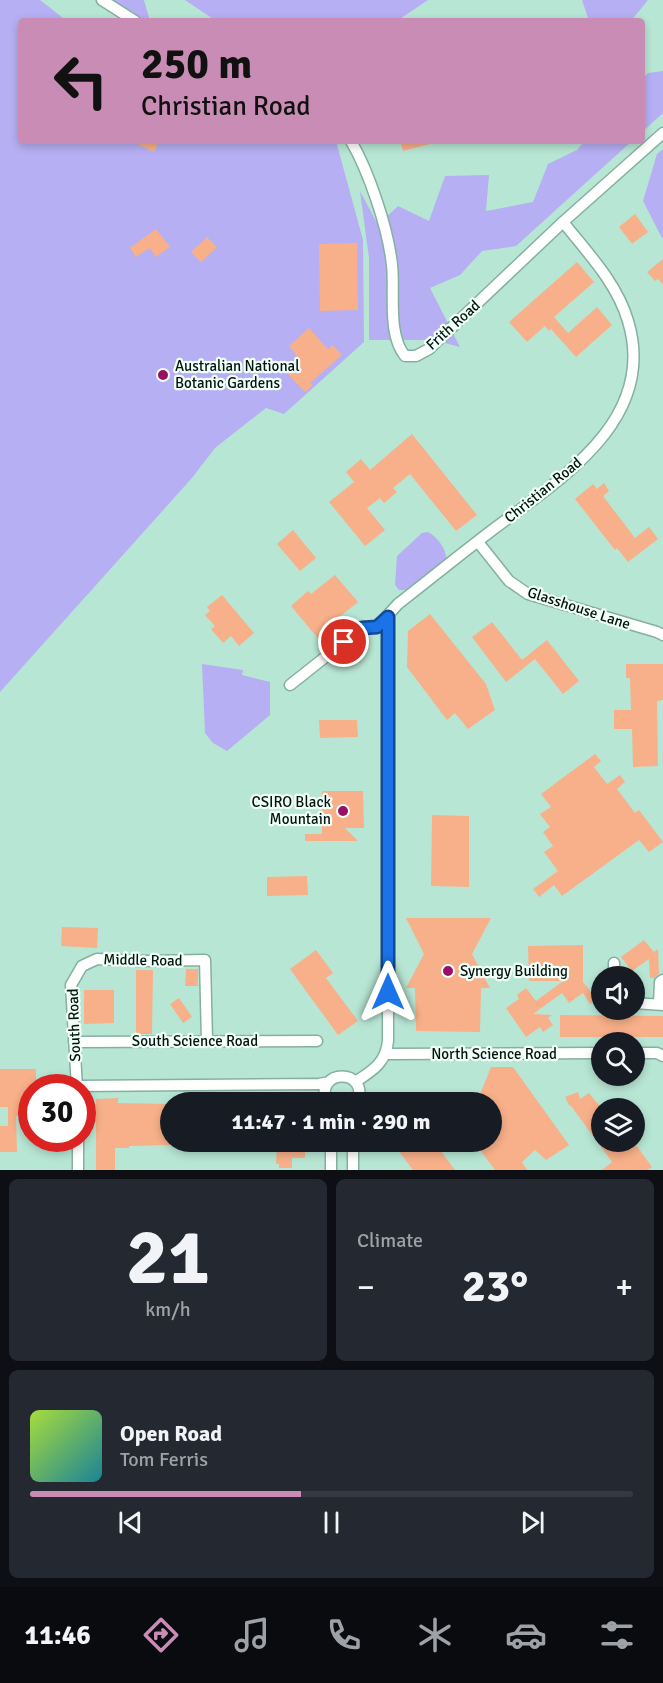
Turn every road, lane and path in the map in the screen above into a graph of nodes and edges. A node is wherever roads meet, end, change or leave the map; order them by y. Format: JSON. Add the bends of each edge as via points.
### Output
{"nodes":[{"id":1,"x":102,"y":0,"type":"edge"},
{"id":2,"x":130,"y":18,"type":"edge"},
{"id":3,"x":663,"y":132,"type":"edge"},
{"id":4,"x":353,"y":144,"type":"edge"},
{"id":5,"x":563,"y":222,"type":"junction"},
{"id":6,"x":478,"y":542,"type":"junction"},
{"id":7,"x":388,"y":617,"type":"junction"},
{"id":8,"x":663,"y":635,"type":"edge"},
{"id":9,"x":290,"y":685,"type":"dead end"},
{"id":10,"x":82,"y":966,"type":"joint"},
{"id":11,"x":663,"y":980,"type":"edge"},
{"id":12,"x":645,"y":1003,"type":"edge"},
{"id":13,"x":661,"y":1004,"type":"edge"},
{"id":14,"x":207,"y":1041,"type":"junction"},
{"id":15,"x":317,"y":1041,"type":"dead end"},
{"id":16,"x":74,"y":1042,"type":"junction"},
{"id":17,"x":661,"y":1052,"type":"edge"},
{"id":18,"x":591,"y":1053,"type":"edge"},
{"id":19,"x":645,"y":1053,"type":"edge"},
{"id":20,"x":387,"y":1054,"type":"junction"},
{"id":21,"x":76,"y":1074,"type":"edge"},
{"id":22,"x":329,"y":1082,"type":"junction"},
{"id":23,"x":355,"y":1082,"type":"junction"},
{"id":24,"x":96,"y":1087,"type":"edge"},
{"id":25,"x":324,"y":1092,"type":"edge"},
{"id":26,"x":360,"y":1092,"type":"edge"},
{"id":27,"x":78,"y":1152,"type":"edge"},
{"id":28,"x":332,"y":1152,"type":"edge"},
{"id":29,"x":353,"y":1152,"type":"edge"},
{"id":30,"x":78,"y":1170,"type":"edge"},
{"id":31,"x":331,"y":1170,"type":"edge"},
{"id":32,"x":353,"y":1170,"type":"edge"}],
"edges":[{"from":1,"to":2,"type":"street"},
{"from":3,"to":5,"type":"street","name":"Frith Road"},
{"from":4,"to":5,"type":"street","name":"Frith Road","via":[[383,222],[392,264],[395,334],[405,356],[416,356],[429,349]]},
{"from":5,"to":6,"type":"street","name":"Christian Road","via":[[597,264],[621,303],[632,341],[631,381],[616,419],[590,451]]},
{"from":6,"to":7,"type":"street","name":"Christian Road","via":[[398,604]]},
{"from":6,"to":8,"type":"street","name":"Glasshouse Lane","via":[[509,581],[528,594]]},
{"from":7,"to":9,"type":"street","name":"Christian Road","via":[[377,627],[362,628]]},
{"from":7,"to":20,"type":"street"},
{"from":10,"to":14,"type":"street","name":"Middle Road","via":[[97,959],[205,960]]},
{"from":10,"to":16,"type":"street","name":"South Road","via":[[70,985]]},
{"from":11,"to":13,"type":"street"},
{"from":12,"to":13,"type":"street"},
{"from":14,"to":15,"type":"street","name":"South Science Road"},
{"from":14,"to":16,"type":"street","name":"South Science Road"},
{"from":16,"to":21,"type":"street","name":"South Road"},
{"from":17,"to":19,"type":"street"},
{"from":18,"to":20,"type":"street","name":"North Science Road"},
{"from":20,"to":23,"type":"street","via":[[378,1067]]},
{"from":22,"to":23,"type":"street","via":[[345,1077]]},
{"from":22,"to":24,"type":"street"},
{"from":22,"to":25,"type":"street"},
{"from":23,"to":26,"type":"street"},
{"from":27,"to":30,"type":"street"},
{"from":28,"to":31,"type":"street"},
{"from":29,"to":32,"type":"street"}]}
